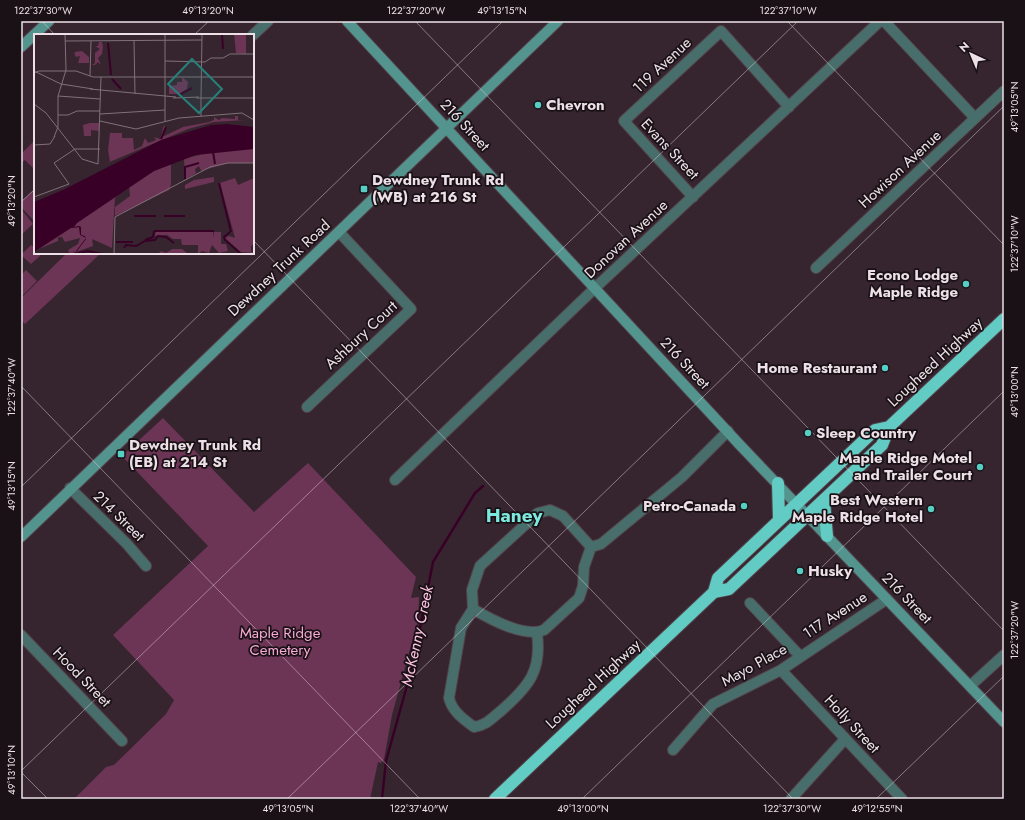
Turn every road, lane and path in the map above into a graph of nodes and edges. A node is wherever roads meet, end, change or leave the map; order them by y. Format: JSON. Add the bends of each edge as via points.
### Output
{"nodes":[{"id":1,"x":49,"y":21,"type":"edge"},
{"id":2,"x":268,"y":21,"type":"edge"},
{"id":3,"x":347,"y":21,"type":"edge"},
{"id":4,"x":558,"y":21,"type":"edge"},
{"id":5,"x":880,"y":21,"type":"edge"},
{"id":6,"x":884,"y":21,"type":"edge"},
{"id":7,"x":35,"y":34,"type":"edge"},
{"id":8,"x":254,"y":34,"type":"edge"},
{"id":9,"x":34,"y":35,"type":"edge"},
{"id":10,"x":21,"y":47,"type":"edge"},
{"id":11,"x":1004,"y":91,"type":"edge"},
{"id":12,"x":789,"y":108,"type":"junction"},
{"id":13,"x":975,"y":118,"type":"junction"},
{"id":14,"x":624,"y":121,"type":"joint"},
{"id":15,"x":447,"y":128,"type":"junction"},
{"id":16,"x":693,"y":197,"type":"junction"},
{"id":17,"x":339,"y":232,"type":"junction"},
{"id":18,"x":816,"y":268,"type":"dead end"},
{"id":19,"x":595,"y":288,"type":"junction"},
{"id":20,"x":1004,"y":320,"type":"edge"},
{"id":21,"x":307,"y":407,"type":"dead end"},
{"id":22,"x":889,"y":428,"type":"junction"},
{"id":23,"x":728,"y":431,"type":"junction"},
{"id":24,"x":395,"y":480,"type":"dead end"},
{"id":25,"x":778,"y":483,"type":"junction"},
{"id":26,"x":70,"y":488,"type":"junction"},
{"id":27,"x":824,"y":500,"type":"junction"},
{"id":28,"x":796,"y":503,"type":"junction"},
{"id":29,"x":808,"y":515,"type":"junction"},
{"id":30,"x":778,"y":520,"type":"junction"},
{"id":31,"x":827,"y":536,"type":"junction"},
{"id":32,"x":21,"y":537,"type":"edge"},
{"id":33,"x":592,"y":547,"type":"junction"},
{"id":34,"x":146,"y":566,"type":"dead end"},
{"id":35,"x":714,"y":592,"type":"junction"},
{"id":36,"x":887,"y":599,"type":"junction"},
{"id":37,"x":750,"y":603,"type":"dead end"},
{"id":38,"x":473,"y":609,"type":"junction"},
{"id":39,"x":536,"y":633,"type":"junction"},
{"id":40,"x":21,"y":635,"type":"edge"},
{"id":41,"x":1004,"y":655,"type":"edge"},
{"id":42,"x":800,"y":656,"type":"junction"},
{"id":43,"x":781,"y":670,"type":"junction"},
{"id":44,"x":970,"y":686,"type":"junction"},
{"id":45,"x":1004,"y":722,"type":"edge"},
{"id":46,"x":845,"y":739,"type":"junction"},
{"id":47,"x":122,"y":740,"type":"dead end"},
{"id":48,"x":673,"y":750,"type":"dead end"},
{"id":49,"x":495,"y":799,"type":"edge"},
{"id":50,"x":791,"y":799,"type":"edge"},
{"id":51,"x":902,"y":799,"type":"edge"}],
"edges":[{"from":1,"to":7,"type":"main road"},
{"from":2,"to":8,"type":"street"},
{"from":3,"to":15,"type":"main road","name":"216 Street"},
{"from":4,"to":15,"type":"main road","name":"Dewdney Trunk Road"},
{"from":5,"to":12,"type":"street","name":"Donovan Avenue"},
{"from":6,"to":13,"type":"street"},
{"from":9,"to":10,"type":"main road"},
{"from":11,"to":13,"type":"street","name":"Howison Avenue"},
{"from":12,"to":14,"type":"street","name":"119 Avenue","via":[[721,31]]},
{"from":12,"to":16,"type":"street","name":"Donovan Avenue"},
{"from":13,"to":18,"type":"street","name":"Howison Avenue"},
{"from":14,"to":16,"type":"street","name":"Evans Street"},
{"from":15,"to":17,"type":"main road","name":"Dewdney Trunk Road"},
{"from":15,"to":19,"type":"main road","name":"216 Street"},
{"from":16,"to":19,"type":"street","name":"Donovan Avenue"},
{"from":17,"to":21,"type":"street","name":"Ashbury Court","via":[[411,308]]},
{"from":17,"to":26,"type":"main road","name":"Dewdney Trunk Road"},
{"from":19,"to":23,"type":"main road","name":"216 Street"},
{"from":19,"to":24,"type":"street","name":"Donovan Avenue"},
{"from":20,"to":22,"type":"highway","name":"Lougheed Highway"},
{"from":22,"to":27,"type":"highway","name":"Lougheed Highway","via":[[882,445]]},
{"from":22,"to":28,"type":"highway","name":"Lougheed Highway","via":[[875,430]]},
{"from":23,"to":25,"type":"main road","name":"216 Street"},
{"from":23,"to":33,"type":"street","via":[[682,477],[601,544]]},
{"from":25,"to":28,"type":"main road","name":"216 Street"},
{"from":25,"to":30,"type":"highway"},
{"from":26,"to":32,"type":"main road","name":"Dewdney Trunk Road"},
{"from":26,"to":34,"type":"street","name":"214 Street"},
{"from":27,"to":29,"type":"highway","name":"Lougheed Highway"},
{"from":27,"to":31,"type":"highway"},
{"from":28,"to":29,"type":"main road","name":"216 Street"},
{"from":28,"to":30,"type":"highway","name":"Lougheed Highway"},
{"from":29,"to":31,"type":"main road","name":"216 Street"},
{"from":29,"to":35,"type":"highway","name":"Lougheed Highway","via":[[729,589]]},
{"from":30,"to":35,"type":"highway","name":"Lougheed Highway","via":[[718,578]]},
{"from":31,"to":36,"type":"main road","name":"216 Street"},
{"from":33,"to":38,"type":"street","via":[[562,516],[550,510],[538,513],[480,566],[472,590]]},
{"from":33,"to":39,"type":"street","via":[[584,567],[583,586],[579,598],[544,630]]},
{"from":35,"to":49,"type":"highway","name":"Lougheed Highway"},
{"from":36,"to":42,"type":"street","name":"117 Avenue"},
{"from":36,"to":44,"type":"main road","name":"216 Street"},
{"from":37,"to":42,"type":"street","name":"Mayo Place"},
{"from":38,"to":39,"type":"street","via":[[490,619]]},
{"from":38,"to":39,"type":"street","via":[[461,628],[449,698],[450,706],[474,726],[485,725],[526,687],[537,664]]},
{"from":40,"to":47,"type":"street","name":"Hood Street"},
{"from":41,"to":44,"type":"street"},
{"from":42,"to":43,"type":"street","name":"Mayo Place"},
{"from":43,"to":46,"type":"street","name":"Holly Street"},
{"from":43,"to":48,"type":"street","name":"Mayo Place","via":[[714,704]]},
{"from":44,"to":45,"type":"main road","name":"216 Street"},
{"from":46,"to":50,"type":"street"},
{"from":46,"to":51,"type":"street","name":"Holly Street"}]}
